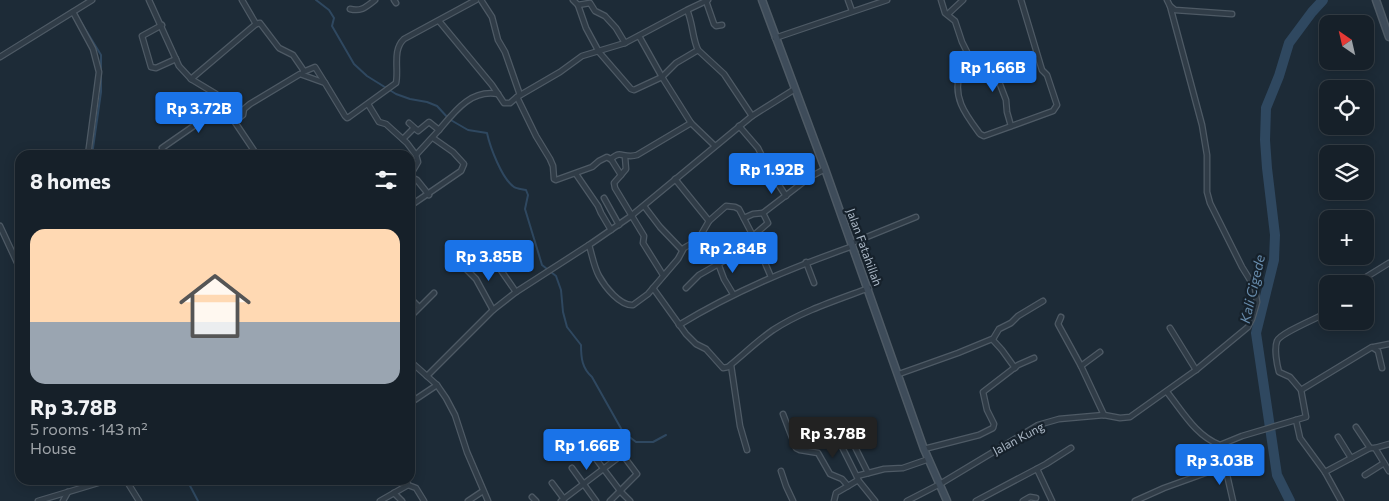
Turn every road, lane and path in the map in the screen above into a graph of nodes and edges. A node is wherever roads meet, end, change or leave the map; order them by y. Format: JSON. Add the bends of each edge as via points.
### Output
{"nodes":[{"id":1,"x":92,"y":0,"type":"edge"},
{"id":2,"x":149,"y":0,"type":"edge"},
{"id":3,"x":242,"y":0,"type":"edge"},
{"id":4,"x":375,"y":0,"type":"edge"},
{"id":5,"x":476,"y":0,"type":"edge"},
{"id":6,"x":481,"y":0,"type":"edge"},
{"id":7,"x":573,"y":0,"type":"edge"},
{"id":8,"x":707,"y":0,"type":"edge"},
{"id":9,"x":762,"y":0,"type":"edge"},
{"id":10,"x":848,"y":0,"type":"edge"},
{"id":11,"x":888,"y":0,"type":"edge"},
{"id":12,"x":941,"y":0,"type":"edge"},
{"id":13,"x":963,"y":0,"type":"edge"},
{"id":14,"x":1021,"y":0,"type":"edge"},
{"id":15,"x":1167,"y":0,"type":"edge"},
{"id":16,"x":1376,"y":0,"type":"edge"},
{"id":17,"x":592,"y":2,"type":"edge"},
{"id":18,"x":697,"y":2,"type":"edge"},
{"id":19,"x":578,"y":5,"type":"junction"},
{"id":20,"x":1170,"y":6,"type":"junction"},
{"id":21,"x":350,"y":9,"type":"dead end"},
{"id":22,"x":687,"y":10,"type":"junction"},
{"id":23,"x":852,"y":11,"type":"junction"},
{"id":24,"x":73,"y":12,"type":"junction"},
{"id":25,"x":948,"y":14,"type":"junction"},
{"id":26,"x":1232,"y":14,"type":"dead end"},
{"id":27,"x":439,"y":21,"type":"junction"},
{"id":28,"x":256,"y":24,"type":"junction"},
{"id":29,"x":162,"y":25,"type":"junction"},
{"id":30,"x":722,"y":25,"type":"dead end"},
{"id":31,"x":639,"y":36,"type":"junction"},
{"id":32,"x":1389,"y":37,"type":"edge"},
{"id":33,"x":775,"y":38,"type":"junction"},
{"id":34,"x":625,"y":43,"type":"junction"},
{"id":35,"x":698,"y":50,"type":"junction"},
{"id":36,"x":599,"y":52,"type":"junction"},
{"id":37,"x":0,"y":56,"type":"edge"},
{"id":38,"x":176,"y":60,"type":"junction"},
{"id":39,"x":972,"y":62,"type":"junction"},
{"id":40,"x":302,"y":72,"type":"junction"},
{"id":41,"x":662,"y":77,"type":"junction"},
{"id":42,"x":191,"y":79,"type":"junction"},
{"id":43,"x":325,"y":83,"type":"junction"},
{"id":44,"x":795,"y":89,"type":"junction"},
{"id":45,"x":498,"y":94,"type":"junction"},
{"id":46,"x":519,"y":96,"type":"junction"},
{"id":47,"x":368,"y":104,"type":"junction"},
{"id":48,"x":224,"y":105,"type":"junction"},
{"id":49,"x":752,"y":116,"type":"junction"},
{"id":50,"x":235,"y":121,"type":"junction"},
{"id":51,"x":409,"y":123,"type":"dead end"},
{"id":52,"x":691,"y":123,"type":"junction"},
{"id":53,"x":739,"y":126,"type":"junction"},
{"id":54,"x":1011,"y":126,"type":"junction"},
{"id":55,"x":414,"y":128,"type":"junction"},
{"id":56,"x":439,"y":130,"type":"junction"},
{"id":57,"x":432,"y":138,"type":"junction"},
{"id":58,"x":403,"y":139,"type":"junction"},
{"id":59,"x":715,"y":146,"type":"junction"},
{"id":60,"x":162,"y":148,"type":"dead end"},
{"id":61,"x":89,"y":150,"type":"edge"},
{"id":62,"x":254,"y":150,"type":"edge"},
{"id":63,"x":412,"y":150,"type":"edge"},
{"id":64,"x":416,"y":155,"type":"joint"},
{"id":65,"x":625,"y":157,"type":"junction"},
{"id":66,"x":611,"y":159,"type":"junction"},
{"id":67,"x":415,"y":166,"type":"edge"},
{"id":68,"x":826,"y":169,"type":"junction"},
{"id":69,"x":576,"y":174,"type":"junction"},
{"id":70,"x":621,"y":175,"type":"junction"},
{"id":71,"x":415,"y":179,"type":"edge"},
{"id":72,"x":674,"y":179,"type":"junction"},
{"id":73,"x":429,"y":194,"type":"junction"},
{"id":74,"x":786,"y":196,"type":"junction"},
{"id":75,"x":604,"y":198,"type":"dead end"},
{"id":76,"x":415,"y":203,"type":"edge"},
{"id":77,"x":644,"y":206,"type":"junction"},
{"id":78,"x":763,"y":213,"type":"junction"},
{"id":79,"x":631,"y":216,"type":"junction"},
{"id":80,"x":916,"y":217,"type":"dead end"},
{"id":81,"x":744,"y":218,"type":"junction"},
{"id":82,"x":709,"y":221,"type":"junction"},
{"id":83,"x":619,"y":225,"type":"junction"},
{"id":84,"x":0,"y":226,"type":"edge"},
{"id":85,"x":611,"y":230,"type":"junction"},
{"id":86,"x":753,"y":238,"type":"junction"},
{"id":87,"x":852,"y":244,"type":"junction"},
{"id":88,"x":590,"y":246,"type":"junction"},
{"id":89,"x":484,"y":250,"type":"dead end"},
{"id":90,"x":682,"y":250,"type":"junction"},
{"id":91,"x":15,"y":258,"type":"edge"},
{"id":92,"x":806,"y":262,"type":"junction"},
{"id":93,"x":718,"y":263,"type":"junction"},
{"id":94,"x":1389,"y":263,"type":"edge"},
{"id":95,"x":466,"y":269,"type":"dead end"},
{"id":96,"x":663,"y":275,"type":"junction"},
{"id":97,"x":1369,"y":275,"type":"edge"},
{"id":98,"x":771,"y":277,"type":"junction"},
{"id":99,"x":814,"y":283,"type":"dead end"},
{"id":100,"x":653,"y":288,"type":"junction"},
{"id":101,"x":686,"y":288,"type":"dead end"},
{"id":102,"x":869,"y":288,"type":"junction"},
{"id":103,"x":516,"y":292,"type":"junction"},
{"id":104,"x":434,"y":293,"type":"dead end"},
{"id":105,"x":733,"y":294,"type":"junction"},
{"id":106,"x":1043,"y":301,"type":"dead end"},
{"id":107,"x":415,"y":303,"type":"edge"},
{"id":108,"x":419,"y":307,"type":"junction"},
{"id":109,"x":493,"y":310,"type":"junction"},
{"id":110,"x":415,"y":311,"type":"edge"},
{"id":111,"x":1062,"y":317,"type":"dead end"},
{"id":112,"x":1319,"y":317,"type":"edge"},
{"id":113,"x":680,"y":325,"type":"junction"},
{"id":114,"x":1170,"y":328,"type":"dead end"},
{"id":115,"x":993,"y":339,"type":"junction"},
{"id":116,"x":1389,"y":344,"type":"edge"},
{"id":117,"x":1374,"y":347,"type":"junction"},
{"id":118,"x":1100,"y":352,"type":"dead end"},
{"id":119,"x":1034,"y":358,"type":"dead end"},
{"id":120,"x":415,"y":365,"type":"edge"},
{"id":121,"x":731,"y":365,"type":"junction"},
{"id":122,"x":1081,"y":366,"type":"junction"},
{"id":123,"x":1014,"y":368,"type":"junction"},
{"id":124,"x":1382,"y":368,"type":"dead end"},
{"id":125,"x":1196,"y":370,"type":"junction"},
{"id":126,"x":899,"y":374,"type":"junction"},
{"id":127,"x":427,"y":376,"type":"junction"},
{"id":128,"x":437,"y":385,"type":"junction"},
{"id":129,"x":1301,"y":390,"type":"junction"},
{"id":130,"x":1167,"y":392,"type":"junction"},
{"id":131,"x":415,"y":400,"type":"edge"},
{"id":132,"x":783,"y":414,"type":"dead end"},
{"id":133,"x":1104,"y":415,"type":"junction"},
{"id":134,"x":1296,"y":420,"type":"junction"},
{"id":135,"x":1356,"y":427,"type":"dead end"},
{"id":136,"x":850,"y":437,"type":"dead end"},
{"id":137,"x":1338,"y":437,"type":"dead end"},
{"id":138,"x":610,"y":438,"type":"dead end"},
{"id":139,"x":839,"y":441,"type":"dead end"},
{"id":140,"x":1389,"y":444,"type":"edge"},
{"id":141,"x":1220,"y":445,"type":"junction"},
{"id":142,"x":924,"y":448,"type":"junction"},
{"id":143,"x":1071,"y":448,"type":"dead end"},
{"id":144,"x":1372,"y":448,"type":"junction"},
{"id":145,"x":747,"y":450,"type":"dead end"},
{"id":146,"x":623,"y":454,"type":"junction"},
{"id":147,"x":1351,"y":458,"type":"junction"},
{"id":148,"x":596,"y":459,"type":"dead end"},
{"id":149,"x":929,"y":459,"type":"junction"},
{"id":150,"x":1384,"y":463,"type":"junction"},
{"id":151,"x":1225,"y":466,"type":"junction"},
{"id":152,"x":572,"y":468,"type":"dead end"},
{"id":153,"x":1037,"y":469,"type":"junction"},
{"id":154,"x":604,"y":470,"type":"junction"},
{"id":155,"x":781,"y":471,"type":"dead end"},
{"id":156,"x":1389,"y":471,"type":"edge"},
{"id":157,"x":1324,"y":472,"type":"junction"},
{"id":158,"x":868,"y":473,"type":"junction"},
{"id":159,"x":1365,"y":475,"type":"dead end"},
{"id":160,"x":858,"y":478,"type":"junction"},
{"id":161,"x":552,"y":482,"type":"dead end"},
{"id":162,"x":940,"y":484,"type":"junction"},
{"id":163,"x":91,"y":485,"type":"edge"},
{"id":164,"x":129,"y":485,"type":"edge"},
{"id":165,"x":403,"y":485,"type":"edge"},
{"id":166,"x":412,"y":485,"type":"edge"},
{"id":167,"x":584,"y":485,"type":"junction"},
{"id":168,"x":848,"y":486,"type":"junction"},
{"id":169,"x":484,"y":491,"type":"junction"},
{"id":170,"x":68,"y":492,"type":"junction"},
{"id":171,"x":621,"y":492,"type":"junction"},
{"id":172,"x":394,"y":493,"type":"junction"},
{"id":173,"x":1036,"y":498,"type":"dead end"},
{"id":174,"x":563,"y":500,"type":"edge"},
{"id":175,"x":38,"y":501,"type":"edge"},
{"id":176,"x":64,"y":501,"type":"edge"},
{"id":177,"x":139,"y":501,"type":"edge"},
{"id":178,"x":380,"y":501,"type":"edge"},
{"id":179,"x":402,"y":501,"type":"edge"},
{"id":180,"x":424,"y":501,"type":"edge"},
{"id":181,"x":468,"y":501,"type":"edge"},
{"id":182,"x":488,"y":501,"type":"edge"},
{"id":183,"x":596,"y":501,"type":"edge"},
{"id":184,"x":610,"y":501,"type":"edge"},
{"id":185,"x":630,"y":501,"type":"edge"},
{"id":186,"x":793,"y":501,"type":"edge"},
{"id":187,"x":834,"y":501,"type":"edge"},
{"id":188,"x":875,"y":501,"type":"edge"},
{"id":189,"x":907,"y":501,"type":"edge"},
{"id":190,"x":947,"y":501,"type":"edge"},
{"id":191,"x":976,"y":501,"type":"edge"},
{"id":192,"x":1023,"y":501,"type":"edge"},
{"id":193,"x":1052,"y":501,"type":"edge"},
{"id":194,"x":1135,"y":501,"type":"edge"},
{"id":195,"x":1233,"y":501,"type":"edge"},
{"id":196,"x":1342,"y":501,"type":"edge"}],
"edges":[{"from":1,"to":24,"type":"street"},
{"from":2,"to":29,"type":"street"},
{"from":3,"to":28,"type":"street"},
{"from":4,"to":21,"type":"street","via":[[358,11]]},
{"from":5,"to":27,"type":"street"},
{"from":6,"to":46,"type":"street","via":[[492,17]]},
{"from":7,"to":19,"type":"street"},
{"from":8,"to":18,"type":"street"},
{"from":8,"to":30,"type":"street","via":[[714,24]]},
{"from":9,"to":33,"type":"street","name":"Jalan Fatahillah"},
{"from":10,"to":23,"type":"street"},
{"from":11,"to":23,"type":"street"},
{"from":12,"to":25,"type":"street"},
{"from":13,"to":25,"type":"street"},
{"from":14,"to":54,"type":"street","via":[[1042,70],[1047,75],[1057,105],[1053,111]]},
{"from":15,"to":20,"type":"street","name":"Jalan Kung"},
{"from":16,"to":32,"type":"street"},
{"from":17,"to":19,"type":"street"},
{"from":17,"to":34,"type":"street","via":[[596,11],[616,28]]},
{"from":18,"to":22,"type":"street"},
{"from":19,"to":36,"type":"street"},
{"from":20,"to":26,"type":"street","via":[[1175,10]]},
{"from":20,"to":125,"type":"street","name":"Jalan Kung","via":[[1202,125],[1210,203],[1256,294],[1248,327]]},
{"from":22,"to":31,"type":"street"},
{"from":22,"to":35,"type":"street"},
{"from":23,"to":33,"type":"street"},
{"from":24,"to":37,"type":"street"},
{"from":24,"to":61,"type":"street","via":[[93,49],[99,72]]},
{"from":25,"to":39,"type":"street","via":[[955,21]]},
{"from":27,"to":45,"type":"street"},
{"from":27,"to":47,"type":"street","via":[[400,42],[396,80],[390,89]]},
{"from":28,"to":40,"type":"street","via":[[260,23],[279,48],[293,55]]},
{"from":28,"to":42,"type":"street"},
{"from":29,"to":38,"type":"street"},
{"from":29,"to":38,"type":"street","via":[[142,37],[151,67]]},
{"from":31,"to":34,"type":"street"},
{"from":31,"to":41,"type":"street"},
{"from":33,"to":44,"type":"street","name":"Jalan Fatahillah"},
{"from":34,"to":36,"type":"street"},
{"from":35,"to":41,"type":"street","via":[[676,63]]},
{"from":35,"to":49,"type":"street","via":[[724,74]]},
{"from":36,"to":41,"type":"street","via":[[631,89]]},
{"from":36,"to":46,"type":"street","via":[[576,59]]},
{"from":38,"to":42,"type":"street"},
{"from":39,"to":54,"type":"street","via":[[984,60],[993,66],[1006,100]]},
{"from":39,"to":54,"type":"street","via":[[960,73],[958,80],[963,110],[982,136]]},
{"from":40,"to":43,"type":"street"},
{"from":40,"to":43,"type":"street","via":[[316,67]]},
{"from":40,"to":50,"type":"street","via":[[250,104]]},
{"from":41,"to":52,"type":"street"},
{"from":42,"to":48,"type":"street","via":[[214,92]]},
{"from":43,"to":47,"type":"street","via":[[347,118]]},
{"from":44,"to":49,"type":"street"},
{"from":44,"to":68,"type":"street","name":"Jalan Fatahillah"},
{"from":45,"to":46,"type":"street","via":[[506,104]]},
{"from":45,"to":56,"type":"street","via":[[488,92],[468,100]]},
{"from":46,"to":69,"type":"street","via":[[553,166],[554,179]]},
{"from":47,"to":58,"type":"street","via":[[381,123]]},
{"from":48,"to":50,"type":"street"},
{"from":48,"to":60,"type":"street"},
{"from":49,"to":53,"type":"street"},
{"from":50,"to":62,"type":"street"},
{"from":51,"to":55,"type":"street"},
{"from":52,"to":59,"type":"street"},
{"from":52,"to":65,"type":"street","via":[[636,155]]},
{"from":53,"to":59,"type":"street"},
{"from":53,"to":74,"type":"street","via":[[758,148]]},
{"from":55,"to":56,"type":"street","via":[[421,130],[429,122]]},
{"from":55,"to":58,"type":"street"},
{"from":56,"to":57,"type":"street"},
{"from":57,"to":64,"type":"street"},
{"from":57,"to":73,"type":"street","via":[[464,164],[461,171]]},
{"from":58,"to":63,"type":"street"},
{"from":59,"to":72,"type":"street"},
{"from":64,"to":67,"type":"street","via":[[418,162]]},
{"from":65,"to":66,"type":"street","via":[[621,154]]},
{"from":65,"to":70,"type":"street","via":[[626,169]]},
{"from":66,"to":69,"type":"street","via":[[604,158]]},
{"from":66,"to":70,"type":"street"},
{"from":68,"to":74,"type":"street"},
{"from":68,"to":87,"type":"street","name":"Jalan Fatahillah"},
{"from":69,"to":85,"type":"street"},
{"from":70,"to":79,"type":"street","via":[[614,184]]},
{"from":71,"to":73,"type":"street"},
{"from":72,"to":77,"type":"street"},
{"from":72,"to":82,"type":"street"},
{"from":73,"to":76,"type":"street"},
{"from":74,"to":78,"type":"street"},
{"from":75,"to":83,"type":"street"},
{"from":77,"to":79,"type":"street"},
{"from":77,"to":90,"type":"street"},
{"from":78,"to":81,"type":"street"},
{"from":78,"to":86,"type":"street","via":[[768,223]]},
{"from":79,"to":83,"type":"street"},
{"from":79,"to":96,"type":"street"},
{"from":80,"to":87,"type":"street"},
{"from":81,"to":82,"type":"street","via":[[739,209],[726,206]]},
{"from":81,"to":86,"type":"street"},
{"from":82,"to":90,"type":"street","via":[[698,240]]},
{"from":83,"to":85,"type":"street"},
{"from":84,"to":91,"type":"street"},
{"from":85,"to":88,"type":"street"},
{"from":86,"to":93,"type":"street","via":[[750,246]]},
{"from":86,"to":98,"type":"street"},
{"from":87,"to":92,"type":"street"},
{"from":87,"to":102,"type":"street","name":"Jalan Fatahillah"},
{"from":88,"to":100,"type":"street","via":[[598,275],[623,303],[633,305]]},
{"from":88,"to":103,"type":"street"},
{"from":89,"to":103,"type":"street","via":[[480,254],[485,265],[495,263]]},
{"from":90,"to":96,"type":"street"},
{"from":92,"to":98,"type":"street"},
{"from":92,"to":99,"type":"street"},
{"from":93,"to":101,"type":"street","via":[[699,274]]},
{"from":93,"to":105,"type":"street"},
{"from":94,"to":97,"type":"street"},
{"from":95,"to":109,"type":"street","via":[[476,279]]},
{"from":96,"to":100,"type":"street"},
{"from":98,"to":105,"type":"street"},
{"from":100,"to":113,"type":"street"},
{"from":102,"to":121,"type":"street","via":[[775,329]]},
{"from":102,"to":126,"type":"street","name":"Jalan Fatahillah"},
{"from":103,"to":109,"type":"street"},
{"from":104,"to":108,"type":"street"},
{"from":105,"to":113,"type":"street"},
{"from":106,"to":115,"type":"street","via":[[999,329]]},
{"from":107,"to":108,"type":"street"},
{"from":108,"to":110,"type":"street"},
{"from":109,"to":127,"type":"street"},
{"from":111,"to":122,"type":"street","via":[[1058,324]]},
{"from":112,"to":129,"type":"street","via":[[1280,337],[1277,342],[1279,372],[1290,377]]},
{"from":113,"to":121,"type":"street","via":[[721,367]]},
{"from":114,"to":125,"type":"street"},
{"from":115,"to":123,"type":"street"},
{"from":115,"to":126,"type":"street"},
{"from":116,"to":117,"type":"street"},
{"from":117,"to":124,"type":"street"},
{"from":117,"to":129,"type":"street"},
{"from":118,"to":122,"type":"street"},
{"from":119,"to":123,"type":"street"},
{"from":120,"to":127,"type":"street"},
{"from":121,"to":145,"type":"street"},
{"from":122,"to":133,"type":"street"},
{"from":123,"to":142,"type":"street","via":[[983,392],[993,428],[980,435]]},
{"from":125,"to":130,"type":"street","name":"Jalan Kung"},
{"from":126,"to":142,"type":"street","name":"Jalan Fatahillah"},
{"from":127,"to":128,"type":"street"},
{"from":128,"to":131,"type":"street"},
{"from":128,"to":169,"type":"street","via":[[455,415]]},
{"from":129,"to":134,"type":"street","via":[[1306,416]]},
{"from":130,"to":133,"type":"street","name":"Jalan Kung","via":[[1130,417]]},
{"from":130,"to":141,"type":"street","via":[[1201,435]]},
{"from":132,"to":168,"type":"street","via":[[796,448],[818,452],[830,474]]},
{"from":133,"to":162,"type":"street","name":"Jalan Kung","via":[[1059,419],[1038,425]]},
{"from":134,"to":141,"type":"street"},
{"from":134,"to":157,"type":"street","via":[[1300,438]]},
{"from":135,"to":144,"type":"street"},
{"from":136,"to":158,"type":"street"},
{"from":137,"to":147,"type":"street"},
{"from":138,"to":146,"type":"street"},
{"from":139,"to":160,"type":"street"},
{"from":140,"to":144,"type":"street"},
{"from":141,"to":151,"type":"street","via":[[1227,460]]},
{"from":142,"to":149,"type":"street","name":"Jalan Fatahillah"},
{"from":143,"to":153,"type":"street"},
{"from":144,"to":147,"type":"street"},
{"from":144,"to":150,"type":"street"},
{"from":146,"to":154,"type":"street"},
{"from":146,"to":171,"type":"street","via":[[637,474]]},
{"from":147,"to":157,"type":"street"},
{"from":148,"to":154,"type":"street"},
{"from":149,"to":158,"type":"street","via":[[904,468]]},
{"from":149,"to":162,"type":"street","name":"Jalan Fatahillah"},
{"from":150,"to":156,"type":"street"},
{"from":150,"to":159,"type":"street"},
{"from":151,"to":194,"type":"street"},
{"from":151,"to":195,"type":"street"},
{"from":152,"to":167,"type":"street"},
{"from":153,"to":191,"type":"street"},
{"from":153,"to":193,"type":"street"},
{"from":154,"to":167,"type":"street"},
{"from":154,"to":171,"type":"street"},
{"from":155,"to":186,"type":"street"},
{"from":157,"to":196,"type":"street"},
{"from":158,"to":160,"type":"street"},
{"from":160,"to":168,"type":"street"},
{"from":160,"to":188,"type":"street"},
{"from":161,"to":174,"type":"street"},
{"from":162,"to":189,"type":"street","name":"Jalan Kung"},
{"from":162,"to":190,"type":"street","name":"Jalan Fatahillah"},
{"from":163,"to":170,"type":"street"},
{"from":164,"to":177,"type":"street"},
{"from":165,"to":172,"type":"street"},
{"from":166,"to":180,"type":"street"},
{"from":167,"to":174,"type":"street"},
{"from":167,"to":183,"type":"street"},
{"from":168,"to":187,"type":"street","via":[[836,492]]},
{"from":169,"to":181,"type":"street"},
{"from":169,"to":182,"type":"street"},
{"from":170,"to":175,"type":"street"},
{"from":170,"to":176,"type":"street"},
{"from":171,"to":184,"type":"street"},
{"from":171,"to":185,"type":"street"},
{"from":172,"to":178,"type":"street"},
{"from":172,"to":179,"type":"street"},
{"from":173,"to":192,"type":"street"}]}
